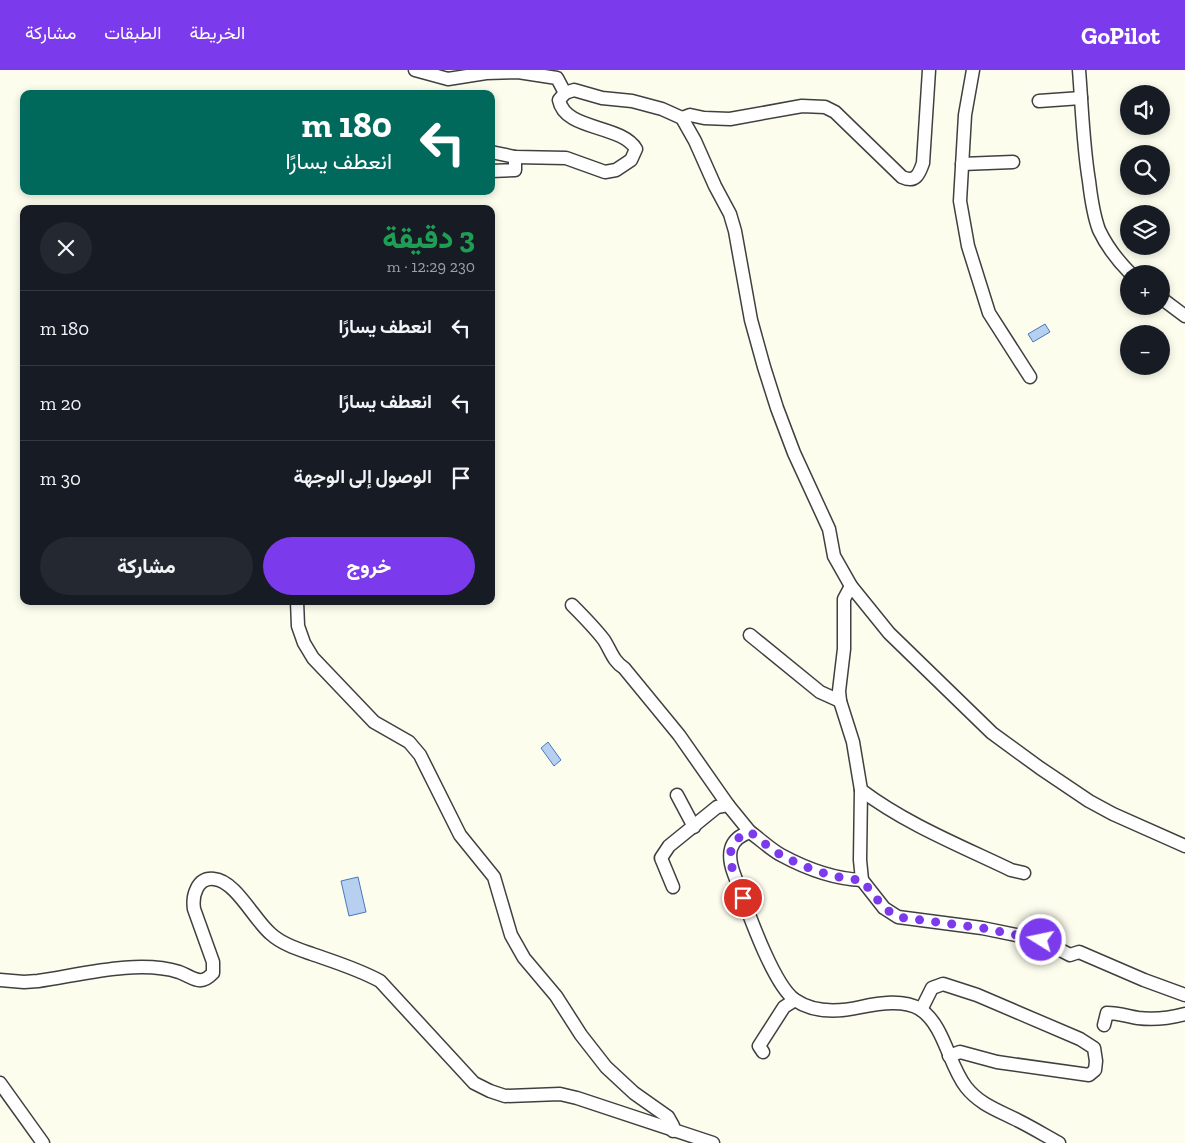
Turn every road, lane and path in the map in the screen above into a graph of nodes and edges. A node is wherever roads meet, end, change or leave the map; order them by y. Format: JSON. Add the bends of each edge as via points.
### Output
{"nodes":[{"id":1,"x":416,"y":70,"type":"edge"},
{"id":2,"x":929,"y":70,"type":"edge"},
{"id":3,"x":973,"y":70,"type":"edge"},
{"id":4,"x":1078,"y":70,"type":"edge"},
{"id":5,"x":565,"y":93,"type":"junction"},
{"id":6,"x":1081,"y":98,"type":"junction"},
{"id":7,"x":1039,"y":101,"type":"dead end"},
{"id":8,"x":682,"y":118,"type":"junction"},
{"id":9,"x":495,"y":153,"type":"edge"},
{"id":10,"x":515,"y":157,"type":"junction"},
{"id":11,"x":1013,"y":162,"type":"dead end"},
{"id":12,"x":962,"y":164,"type":"junction"},
{"id":13,"x":495,"y":171,"type":"edge"},
{"id":14,"x":1122,"y":265,"type":"edge"},
{"id":15,"x":1170,"y":305,"type":"edge"},
{"id":16,"x":1185,"y":316,"type":"edge"},
{"id":17,"x":1030,"y":377,"type":"dead end"},
{"id":18,"x":851,"y":586,"type":"junction"},
{"id":19,"x":297,"y":605,"type":"edge"},
{"id":20,"x":572,"y":605,"type":"dead end"},
{"id":21,"x":750,"y":635,"type":"dead end"},
{"id":22,"x":840,"y":701,"type":"junction"},
{"id":23,"x":861,"y":790,"type":"junction"},
{"id":24,"x":677,"y":794,"type":"dead end"},
{"id":25,"x":728,"y":805,"type":"junction"},
{"id":26,"x":694,"y":827,"type":"junction"},
{"id":27,"x":750,"y":832,"type":"junction"},
{"id":28,"x":1185,"y":846,"type":"edge"},
{"id":29,"x":1024,"y":873,"type":"dead end"},
{"id":30,"x":862,"y":880,"type":"junction"},
{"id":31,"x":674,"y":886,"type":"dead end"},
{"id":32,"x":0,"y":980,"type":"edge"},
{"id":33,"x":1185,"y":995,"type":"edge"},
{"id":34,"x":795,"y":1000,"type":"junction"},
{"id":35,"x":921,"y":1010,"type":"junction"},
{"id":36,"x":1185,"y":1014,"type":"edge"},
{"id":37,"x":1104,"y":1026,"type":"dead end"},
{"id":38,"x":763,"y":1052,"type":"dead end"},
{"id":39,"x":949,"y":1056,"type":"junction"},
{"id":40,"x":0,"y":1083,"type":"edge"},
{"id":41,"x":673,"y":1131,"type":"junction"},
{"id":42,"x":43,"y":1143,"type":"edge"},
{"id":43,"x":713,"y":1143,"type":"edge"},
{"id":44,"x":1059,"y":1143,"type":"edge"}],
"edges":[{"from":1,"to":5,"type":"street","via":[[448,79],[518,72],[557,78]]},
{"from":2,"to":8,"type":"street","via":[[923,163],[920,173],[909,180],[902,177],[835,112],[825,107],[802,106],[730,119],[690,115]]},
{"from":3,"to":12,"type":"street","via":[[965,115]]},
{"from":4,"to":6,"type":"street"},
{"from":5,"to":8,"type":"street","via":[[574,90],[602,98],[632,101]]},
{"from":5,"to":10,"type":"street","via":[[559,100],[561,108],[577,121],[631,141],[636,150],[631,160],[616,170],[605,172],[566,158]]},
{"from":6,"to":7,"type":"street"},
{"from":6,"to":14,"type":"street","via":[[1093,211],[1108,247]]},
{"from":8,"to":18,"type":"street","via":[[730,214],[751,320],[777,408],[829,529],[834,556]]},
{"from":9,"to":10,"type":"street"},
{"from":10,"to":13,"type":"street","via":[[516,170]]},
{"from":11,"to":12,"type":"street"},
{"from":12,"to":17,"type":"street","via":[[960,201],[968,246],[981,289],[989,313]]},
{"from":15,"to":16,"type":"street"},
{"from":18,"to":22,"type":"street","via":[[844,600]]},
{"from":18,"to":28,"type":"street","via":[[889,633],[992,733],[1089,801]]},
{"from":19,"to":41,"type":"street","via":[[300,635],[313,658],[370,718],[409,742],[420,755],[460,836],[494,878],[511,935],[524,958],[556,996],[606,1067],[634,1093],[668,1117]]},
{"from":20,"to":25,"type":"street","via":[[605,642],[616,663],[624,668],[679,735]]},
{"from":21,"to":22,"type":"street","via":[[820,692]]},
{"from":22,"to":23,"type":"street","via":[[853,742]]},
{"from":23,"to":29,"type":"street","via":[[918,825],[1011,870]]},
{"from":23,"to":30,"type":"street"},
{"from":24,"to":26,"type":"street"},
{"from":25,"to":26,"type":"street","via":[[717,807]]},
{"from":25,"to":27,"type":"street"},
{"from":26,"to":31,"type":"street","via":[[670,846],[661,858]]},
{"from":27,"to":30,"type":"street","via":[[780,854],[831,875]]},
{"from":27,"to":34,"type":"street","via":[[736,839],[730,851],[730,862],[774,971]]},
{"from":30,"to":33,"type":"street","via":[[884,908],[898,917],[1041,940],[1070,955],[1079,952]]},
{"from":32,"to":41,"type":"street","via":[[38,981],[142,967],[167,969],[196,980],[205,979],[213,973],[213,962],[193,901],[199,885],[214,879],[228,885],[279,940],[380,981],[474,1083],[505,1096],[560,1094]]},
{"from":34,"to":35,"type":"street","via":[[830,1011],[892,1003],[909,1004]]},
{"from":34,"to":38,"type":"street","via":[[784,1007],[758,1046]]},
{"from":35,"to":39,"type":"street","via":[[936,1027]]},
{"from":35,"to":39,"type":"street","via":[[932,988],[943,984],[1080,1039],[1094,1048],[1096,1061],[1095,1070],[1089,1075],[997,1062],[960,1052]]},
{"from":36,"to":37,"type":"street","via":[[1169,1018],[1140,1018],[1107,1013]]},
{"from":39,"to":44,"type":"street","via":[[964,1085],[976,1098]]},
{"from":40,"to":42,"type":"street"},
{"from":41,"to":43,"type":"street"}]}
